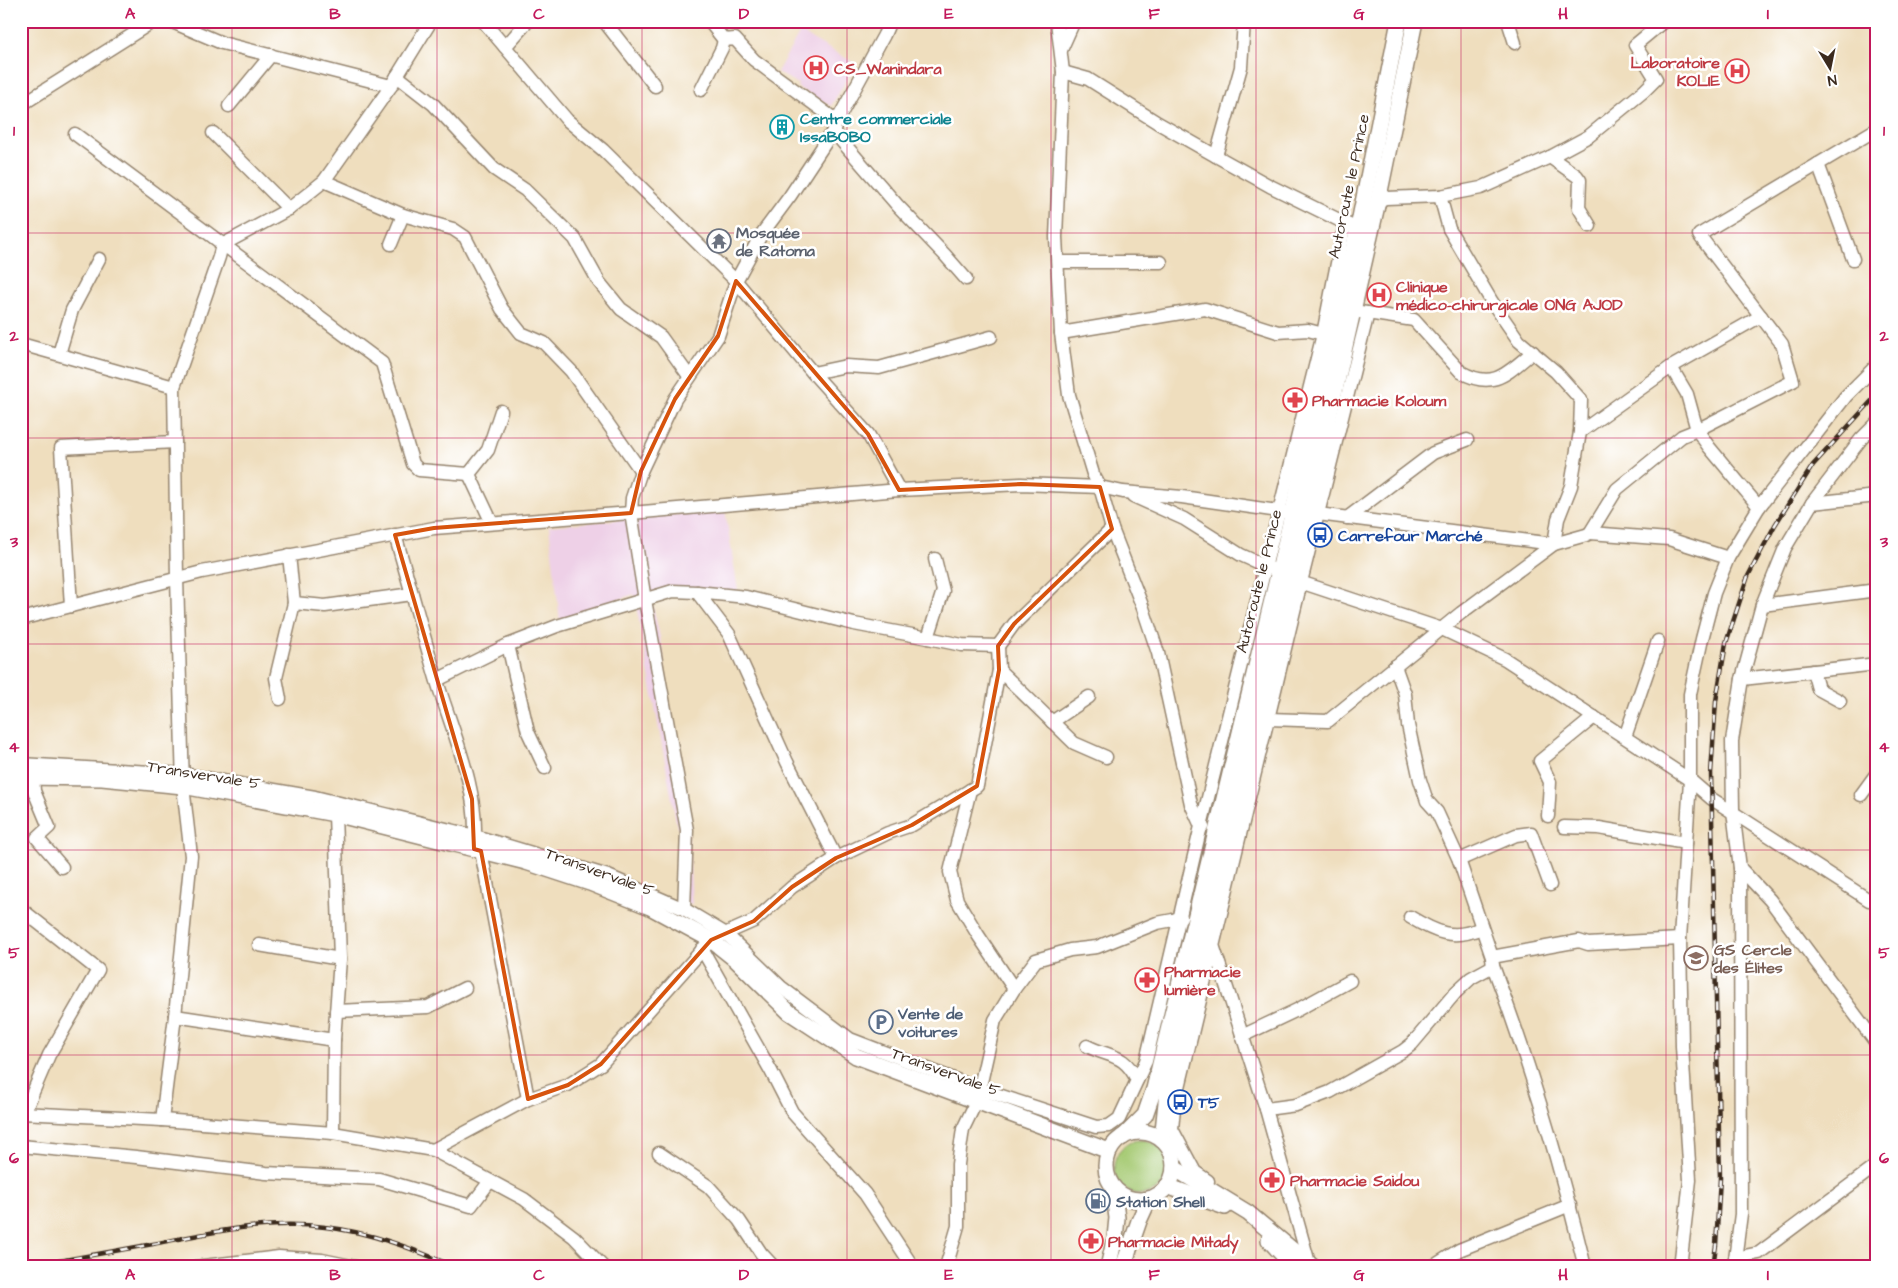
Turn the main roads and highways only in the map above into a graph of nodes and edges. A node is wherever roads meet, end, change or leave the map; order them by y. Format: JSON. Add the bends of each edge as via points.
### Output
{"nodes":[{"id":1,"x":1399,"y":21,"type":"edge"},
{"id":2,"x":1415,"y":21,"type":"edge"},
{"id":3,"x":1299,"y":513,"type":"junction"},
{"id":4,"x":1284,"y":575,"type":"junction"},
{"id":5,"x":27,"y":777,"type":"edge"},
{"id":6,"x":1123,"y":1137,"type":"junction"},
{"id":7,"x":1162,"y":1140,"type":"junction"},
{"id":8,"x":1109,"y":1151,"type":"junction"},
{"id":9,"x":1174,"y":1168,"type":"junction"},
{"id":10,"x":1167,"y":1186,"type":"junction"},
{"id":11,"x":1113,"y":1187,"type":"junction"},
{"id":12,"x":1149,"y":1199,"type":"junction"},
{"id":13,"x":1305,"y":1265,"type":"edge"},
{"id":14,"x":1108,"y":1267,"type":"edge"},
{"id":15,"x":1123,"y":1267,"type":"edge"}],
"edges":[{"from":1,"to":3,"type":"main road","name":"Autoroute le Prince","via":[[1352,226]]},
{"from":2,"to":3,"type":"main road","name":"Autoroute le Prince","via":[[1353,312]]},
{"from":3,"to":4,"type":"main road","name":"Autoroute le Prince"},
{"from":4,"to":6,"type":"main road","name":"Autoroute le Prince","via":[[1208,829],[1173,977],[1154,1089],[1145,1115]]},
{"from":4,"to":7,"type":"main road","name":"Autoroute le Prince","via":[[1178,1070],[1167,1093]]},
{"from":5,"to":8,"type":"main road","name":"Transvervale 5","via":[[183,780],[477,845],[590,883],[650,907],[736,960],[789,1012],[856,1056],[979,1095]]},
{"from":6,"to":7,"type":"main road","via":[[1143,1132]]},
{"from":6,"to":8,"type":"main road"},
{"from":7,"to":9,"type":"main road","via":[[1173,1157]]},
{"from":8,"to":11,"type":"main road","via":[[1106,1170]]},
{"from":9,"to":10,"type":"main road"},
{"from":9,"to":13,"type":"main road","via":[[1248,1213]]},
{"from":10,"to":12,"type":"main road"},
{"from":10,"to":13,"type":"main road","via":[[1228,1208]]},
{"from":11,"to":12,"type":"main road","via":[[1129,1198]]},
{"from":11,"to":14,"type":"main road","via":[[1117,1218]]},
{"from":12,"to":15,"type":"main road"}]}
